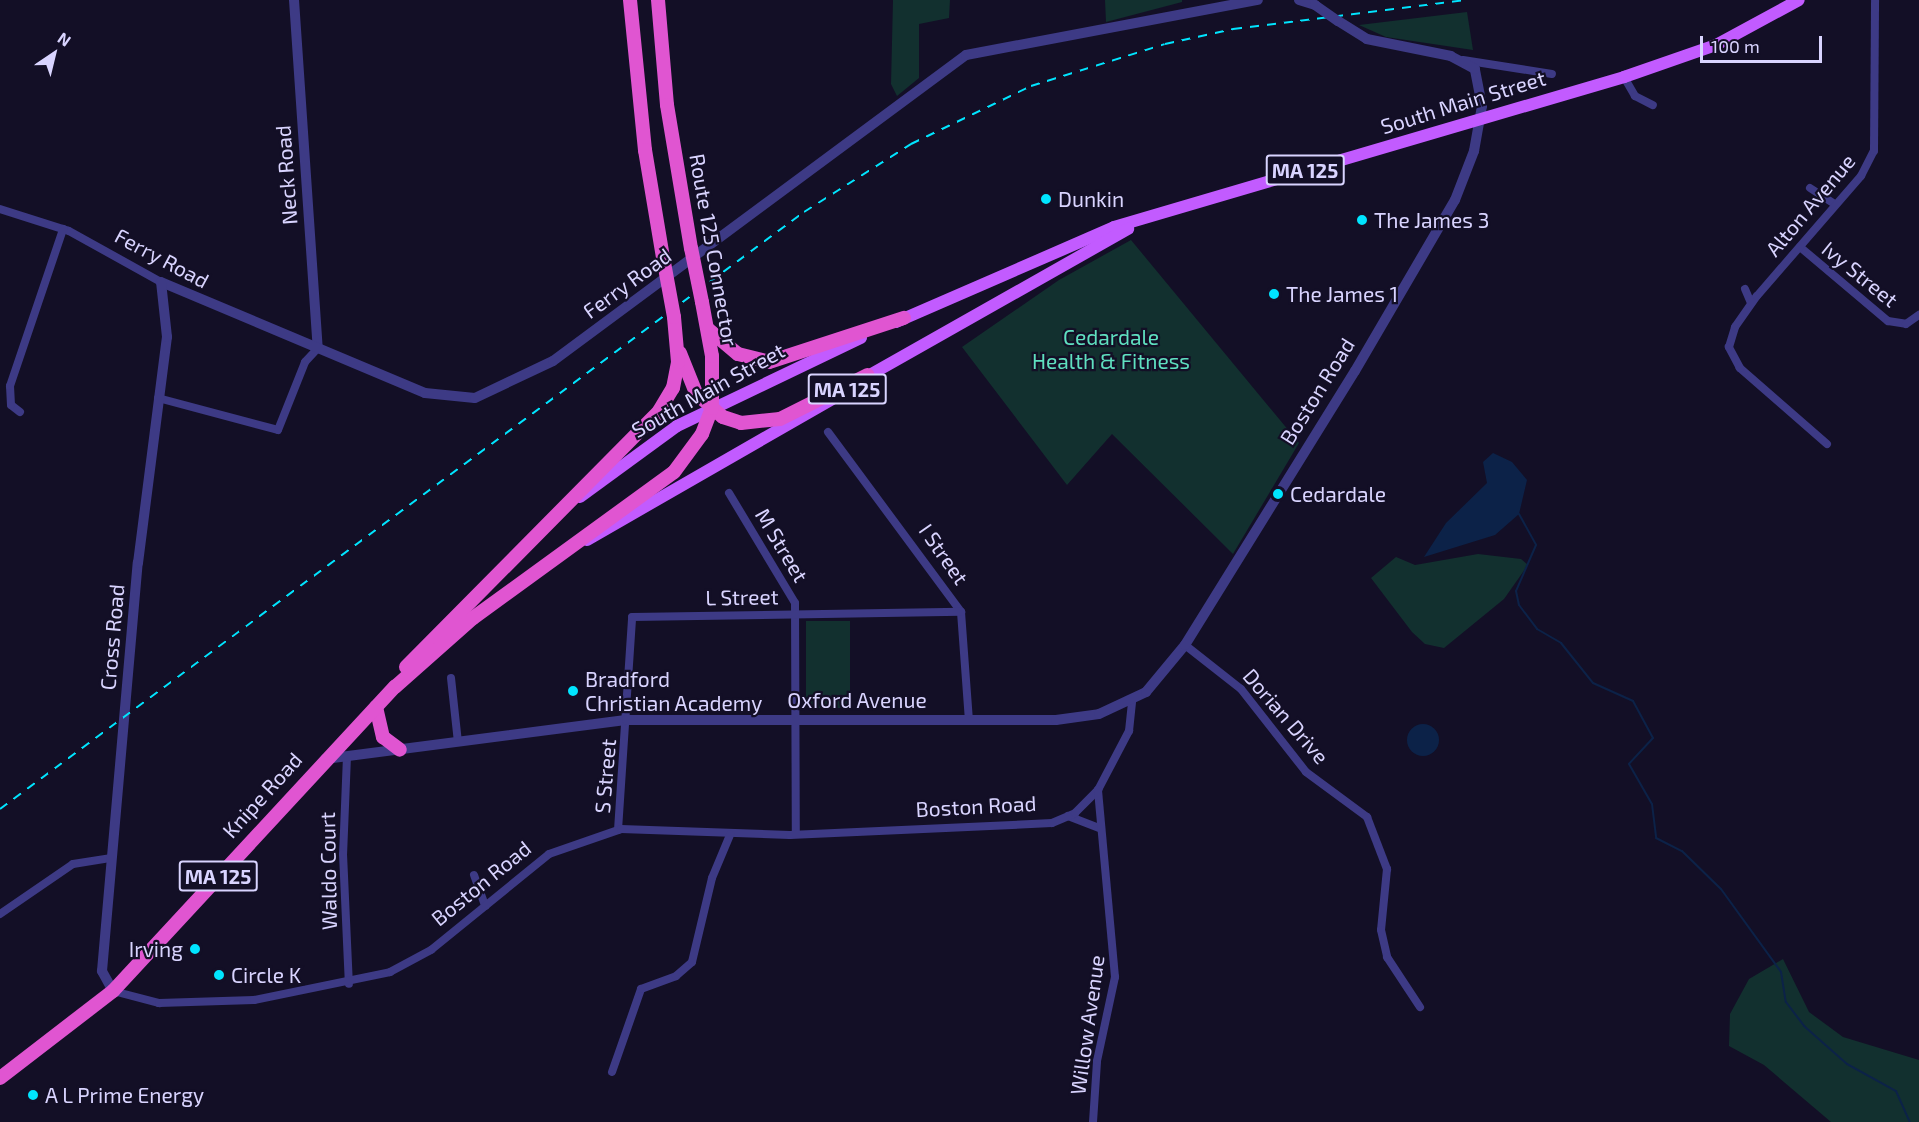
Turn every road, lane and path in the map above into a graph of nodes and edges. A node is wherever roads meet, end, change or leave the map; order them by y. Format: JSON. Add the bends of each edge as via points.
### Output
{"nodes":[{"id":1,"x":294,"y":0,"type":"edge"},
{"id":2,"x":630,"y":0,"type":"edge"},
{"id":3,"x":658,"y":0,"type":"edge"},
{"id":4,"x":1258,"y":0,"type":"edge"},
{"id":5,"x":1299,"y":0,"type":"edge"},
{"id":6,"x":1799,"y":0,"type":"edge"},
{"id":7,"x":1875,"y":0,"type":"edge"},
{"id":8,"x":1312,"y":3,"type":"edge"},
{"id":9,"x":1462,"y":60,"type":"junction"},
{"id":10,"x":1552,"y":74,"type":"dead end"},
{"id":11,"x":1624,"y":77,"type":"junction"},
{"id":12,"x":1653,"y":105,"type":"dead end"},
{"id":13,"x":1481,"y":119,"type":"junction"},
{"id":14,"x":1810,"y":188,"type":"dead end"},
{"id":15,"x":1835,"y":204,"type":"junction"},
{"id":16,"x":0,"y":209,"type":"edge"},
{"id":17,"x":1130,"y":223,"type":"junction"},
{"id":18,"x":63,"y":229,"type":"junction"},
{"id":19,"x":1800,"y":247,"type":"junction"},
{"id":20,"x":161,"y":282,"type":"junction"},
{"id":21,"x":1744,"y":289,"type":"dead end"},
{"id":22,"x":1751,"y":303,"type":"junction"},
{"id":23,"x":1919,"y":315,"type":"edge"},
{"id":24,"x":904,"y":318,"type":"junction"},
{"id":25,"x":708,"y":329,"type":"junction"},
{"id":26,"x":318,"y":348,"type":"junction"},
{"id":27,"x":679,"y":348,"type":"junction"},
{"id":28,"x":868,"y":375,"type":"junction"},
{"id":29,"x":158,"y":398,"type":"junction"},
{"id":30,"x":712,"y":408,"type":"junction"},
{"id":31,"x":21,"y":412,"type":"dead end"},
{"id":32,"x":828,"y":432,"type":"dead end"},
{"id":33,"x":1827,"y":444,"type":"dead end"},
{"id":34,"x":729,"y":493,"type":"dead end"},
{"id":35,"x":568,"y":504,"type":"junction"},
{"id":36,"x":567,"y":550,"type":"junction"},
{"id":37,"x":961,"y":612,"type":"junction"},
{"id":38,"x":797,"y":615,"type":"junction"},
{"id":39,"x":632,"y":617,"type":"joint"},
{"id":40,"x":1185,"y":645,"type":"junction"},
{"id":41,"x":1166,"y":674,"type":"joint"},
{"id":42,"x":452,"y":678,"type":"dead end"},
{"id":43,"x":1132,"y":701,"type":"junction"},
{"id":44,"x":376,"y":706,"type":"junction"},
{"id":45,"x":627,"y":720,"type":"junction"},
{"id":46,"x":796,"y":720,"type":"junction"},
{"id":47,"x":969,"y":720,"type":"junction"},
{"id":48,"x":354,"y":728,"type":"junction"},
{"id":49,"x":458,"y":742,"type":"junction"},
{"id":50,"x":400,"y":750,"type":"junction"},
{"id":51,"x":346,"y":756,"type":"junction"},
{"id":52,"x":322,"y":760,"type":"junction"},
{"id":53,"x":1098,"y":790,"type":"junction"},
{"id":54,"x":1068,"y":816,"type":"junction"},
{"id":55,"x":1100,"y":828,"type":"junction"},
{"id":56,"x":618,"y":830,"type":"junction"},
{"id":57,"x":730,"y":834,"type":"junction"},
{"id":58,"x":796,"y":834,"type":"junction"},
{"id":59,"x":112,"y":858,"type":"junction"},
{"id":60,"x":474,"y":875,"type":"dead end"},
{"id":61,"x":485,"y":906,"type":"junction"},
{"id":62,"x":0,"y":914,"type":"edge"},
{"id":63,"x":349,"y":984,"type":"junction"},
{"id":64,"x":112,"y":991,"type":"junction"},
{"id":65,"x":1420,"y":1007,"type":"dead end"},
{"id":66,"x":612,"y":1072,"type":"dead end"},
{"id":67,"x":0,"y":1078,"type":"edge"},
{"id":68,"x":1093,"y":1122,"type":"edge"}],
"edges":[{"from":1,"to":26,"type":"street","name":"Neck Road"},
{"from":2,"to":27,"type":"highway","bridge":true,"via":[[645,150]]},
{"from":3,"to":25,"type":"highway","name":"Route 125 Connector","bridge":true,"via":[[668,105]]},
{"from":4,"to":26,"type":"street","name":"Ferry Road","via":[[966,55],[553,361],[494,393],[459,399],[425,393]]},
{"from":5,"to":8,"type":"street"},
{"from":6,"to":11,"type":"main road","name":"South Main Street","number":"MA 125","via":[[1716,45]]},
{"from":7,"to":15,"type":"street","name":"Alton Avenue","via":[[1874,151],[1861,176]]},
{"from":8,"to":9,"type":"street","bridge":true,"via":[[1367,39]]},
{"from":9,"to":10,"type":"street"},
{"from":9,"to":13,"type":"street","via":[[1479,75]]},
{"from":11,"to":12,"type":"street","via":[[1635,96]]},
{"from":11,"to":13,"type":"main road","name":"South Main Street","number":"MA 125"},
{"from":13,"to":17,"type":"main road","name":"South Main Street","number":"MA 125"},
{"from":13,"to":40,"type":"street","name":"Boston Road","via":[[1467,174],[1443,222]]},
{"from":14,"to":15,"type":"street"},
{"from":15,"to":19,"type":"street","name":"Alton Avenue"},
{"from":16,"to":18,"type":"street","name":"Ferry Road"},
{"from":17,"to":24,"type":"main road","name":"South Main Street","number":"MA 125"},
{"from":17,"to":28,"type":"main road","name":"South Main Street","number":"MA 125","via":[[1128,230]]},
{"from":18,"to":20,"type":"street","name":"Ferry Road"},
{"from":18,"to":31,"type":"street","via":[[8,397]]},
{"from":19,"to":22,"type":"street","name":"Alton Avenue"},
{"from":19,"to":23,"type":"street","name":"Ivy Street","via":[[1855,297],[1899,325]]},
{"from":20,"to":26,"type":"street","name":"Ferry Road"},
{"from":20,"to":29,"type":"street","name":"Cross Road","via":[[167,337]]},
{"from":21,"to":22,"type":"street"},
{"from":22,"to":33,"type":"street","name":"Alton Avenue","via":[[1729,347],[1740,368]]},
{"from":24,"to":25,"type":"highway","via":[[769,362],[738,354]]},
{"from":24,"to":30,"type":"main road","name":"South Main Street","number":"MA 125"},
{"from":25,"to":30,"type":"highway","name":"Route 125 Connector"},
{"from":26,"to":29,"type":"street","via":[[305,362],[278,430]]},
{"from":27,"to":30,"type":"highway","via":[[691,384]]},
{"from":27,"to":35,"type":"highway","via":[[664,404]]},
{"from":28,"to":30,"type":"highway","via":[[770,422],[741,423]]},
{"from":28,"to":36,"type":"main road","name":"South Main Street","number":"MA 125","via":[[628,520]]},
{"from":29,"to":59,"type":"street","name":"Cross Road"},
{"from":30,"to":35,"type":"main road","name":"South Main Street","number":"MA 125","via":[[648,444]]},
{"from":30,"to":36,"type":"highway","name":"Route 125 Connector","via":[[690,454],[664,481]]},
{"from":32,"to":37,"type":"street","name":"I Street"},
{"from":34,"to":38,"type":"street","name":"M Street","via":[[782,572]]},
{"from":35,"to":48,"type":"highway","name":"South Main Street","number":"MA 125","via":[[453,617]]},
{"from":36,"to":44,"type":"highway","name":"South Main Street","number":"MA 125","via":[[473,618]]},
{"from":37,"to":38,"type":"street","name":"L Street"},
{"from":37,"to":47,"type":"street","name":"I Street"},
{"from":38,"to":39,"type":"street","name":"L Street"},
{"from":38,"to":46,"type":"street","name":"M Street"},
{"from":39,"to":45,"type":"street","name":"S Street"},
{"from":40,"to":41,"type":"street","name":"Boston Road"},
{"from":40,"to":65,"type":"street","name":"Dorian Drive","via":[[1241,689],[1306,772],[1367,817],[1387,869],[1381,930],[1387,957]]},
{"from":41,"to":43,"type":"street","name":"Oxford Avenue"},
{"from":42,"to":49,"type":"street"},
{"from":43,"to":47,"type":"street","name":"Oxford Avenue","via":[[1085,717]]},
{"from":43,"to":53,"type":"street","name":"Boston Road","via":[[1129,731]]},
{"from":44,"to":48,"type":"highway","name":"South Main Street","number":"MA 125"},
{"from":44,"to":50,"type":"highway","via":[[383,737]]},
{"from":45,"to":46,"type":"street","name":"Oxford Avenue"},
{"from":45,"to":49,"type":"street","name":"Oxford Avenue"},
{"from":45,"to":56,"type":"street","name":"S Street"},
{"from":46,"to":47,"type":"street","name":"Oxford Avenue"},
{"from":46,"to":58,"type":"street","name":"M Street"},
{"from":48,"to":52,"type":"highway","name":"South Main Street","number":"MA 125"},
{"from":49,"to":50,"type":"street","name":"Oxford Avenue"},
{"from":50,"to":51,"type":"street","name":"Oxford Avenue"},
{"from":51,"to":52,"type":"street","name":"Oxford Avenue"},
{"from":51,"to":63,"type":"street","name":"Waldo Court","via":[[343,854]]},
{"from":52,"to":64,"type":"highway","name":"Knipe Road","number":"MA 125"},
{"from":53,"to":54,"type":"street","name":"Boston Road"},
{"from":53,"to":55,"type":"street","name":"Willow Avenue"},
{"from":54,"to":55,"type":"street"},
{"from":54,"to":58,"type":"street","name":"Boston Road","via":[[1036,826]]},
{"from":55,"to":68,"type":"street","name":"Willow Avenue","via":[[1115,977],[1097,1061]]},
{"from":56,"to":57,"type":"street","name":"Boston Road"},
{"from":56,"to":61,"type":"street","name":"Boston Road","via":[[549,854]]},
{"from":57,"to":58,"type":"street","name":"Boston Road"},
{"from":57,"to":66,"type":"street","via":[[712,879],[692,962],[676,976],[641,989]]},
{"from":59,"to":62,"type":"street","via":[[73,864]]},
{"from":59,"to":64,"type":"street","name":"Cross Road","via":[[102,979]]},
{"from":60,"to":61,"type":"street"},
{"from":61,"to":63,"type":"street","name":"Boston Road","via":[[420,959]]},
{"from":63,"to":64,"type":"street","name":"Boston Road","via":[[275,998],[183,1003],[136,1001]]},
{"from":64,"to":67,"type":"highway","number":"MA 125"}]}
